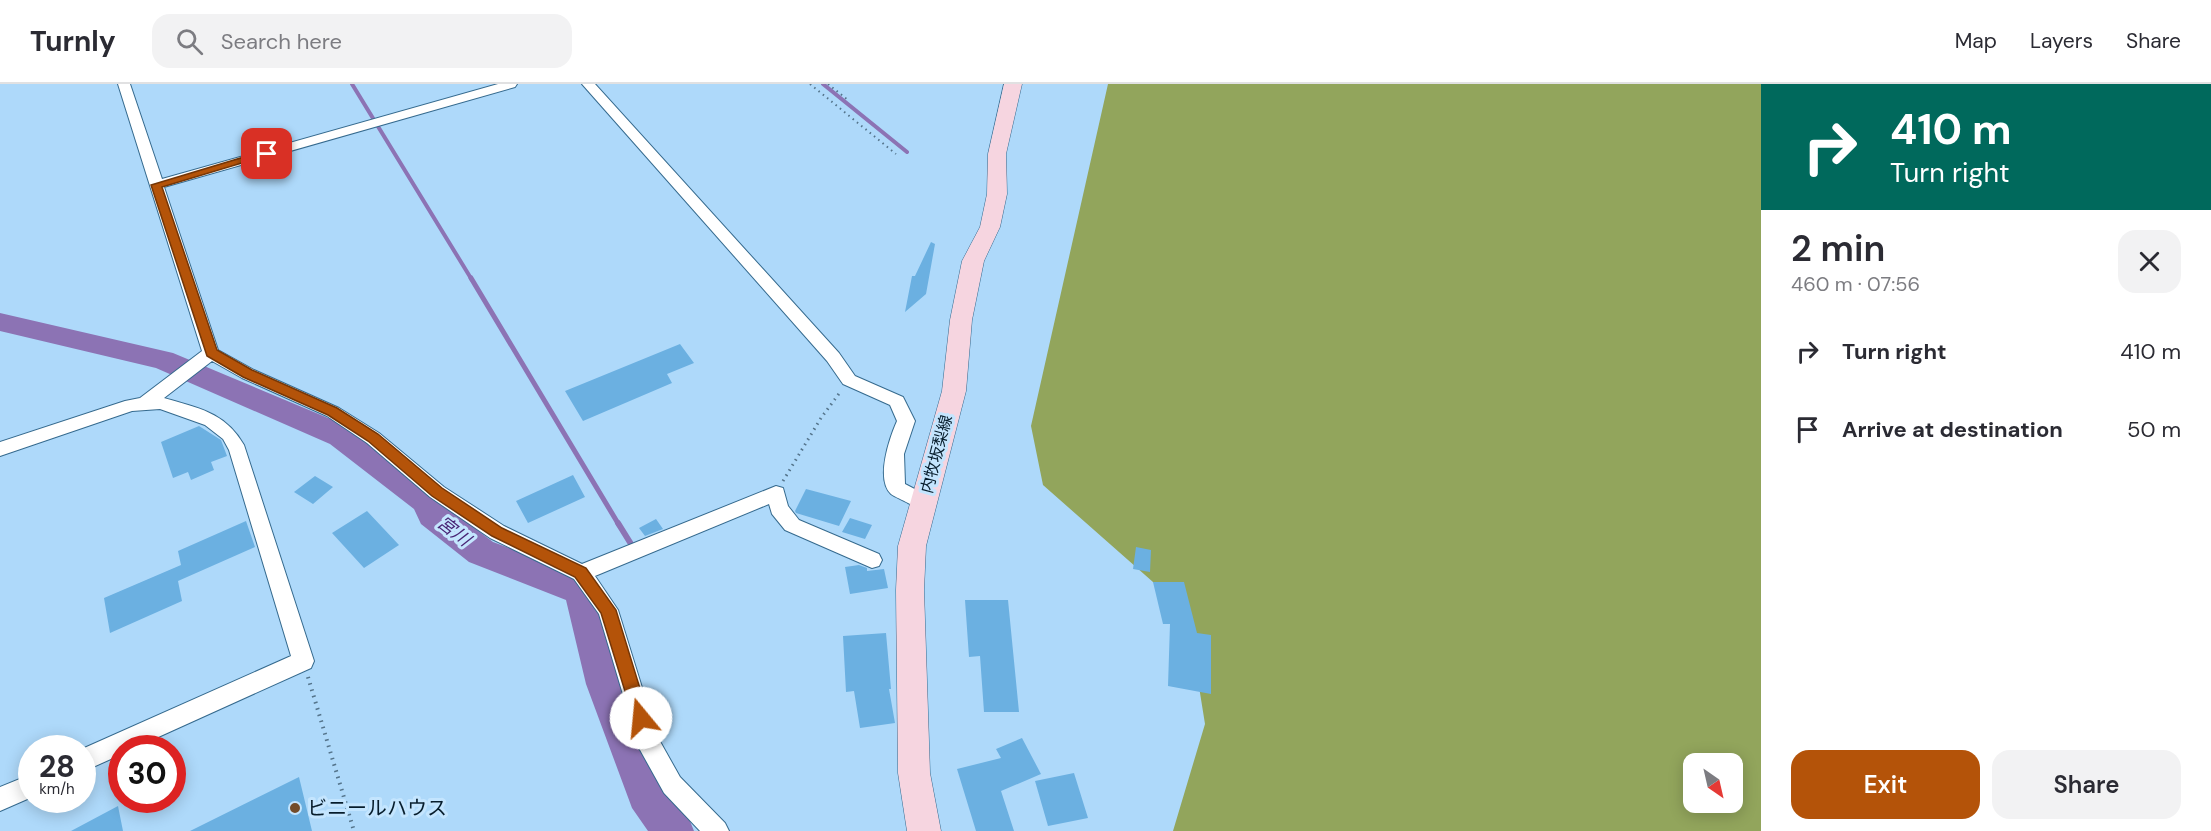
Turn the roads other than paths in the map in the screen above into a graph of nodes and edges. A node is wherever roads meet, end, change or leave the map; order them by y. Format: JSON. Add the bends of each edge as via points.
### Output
{"nodes":[{"id":1,"x":124,"y":84,"type":"edge"},
{"id":2,"x":511,"y":84,"type":"edge"},
{"id":3,"x":588,"y":84,"type":"edge"},
{"id":4,"x":1013,"y":84,"type":"edge"},
{"id":5,"x":156,"y":185,"type":"junction"},
{"id":6,"x":209,"y":355,"type":"junction"},
{"id":7,"x":145,"y":402,"type":"junction"},
{"id":8,"x":0,"y":449,"type":"edge"},
{"id":9,"x":923,"y":502,"type":"junction"},
{"id":10,"x":872,"y":560,"type":"dead end"},
{"id":11,"x":580,"y":573,"type":"junction"},
{"id":12,"x":96,"y":755,"type":"edge"},
{"id":13,"x":18,"y":791,"type":"edge"},
{"id":14,"x":0,"y":799,"type":"edge"},
{"id":15,"x":717,"y":831,"type":"edge"},
{"id":16,"x":924,"y":831,"type":"edge"}],
"edges":[{"from":1,"to":5,"type":"street"},
{"from":2,"to":5,"type":"street"},
{"from":3,"to":9,"type":"street","via":[[825,348],[849,380],[897,401],[906,421],[896,446],[893,472],[897,488]]},
{"from":4,"to":9,"type":"main road","name":"内牧坂梨線","via":[[997,154],[997,194],[990,227],[974,261],[961,320],[954,391]]},
{"from":5,"to":6,"type":"street"},
{"from":6,"to":7,"type":"street"},
{"from":6,"to":11,"type":"street","via":[[333,412],[373,438],[437,492],[497,532]]},
{"from":7,"to":8,"type":"street"},
{"from":7,"to":12,"type":"street","via":[[211,420],[229,434],[238,450],[303,661]]},
{"from":9,"to":16,"type":"main road","name":"内牧坂梨線","via":[[912,546],[909,590],[915,773]]},
{"from":10,"to":11,"type":"street","via":[[792,525],[779,509],[776,493]]},
{"from":11,"to":15,"type":"street","via":[[608,610],[647,740],[672,785]]},
{"from":13,"to":14,"type":"street"}]}
